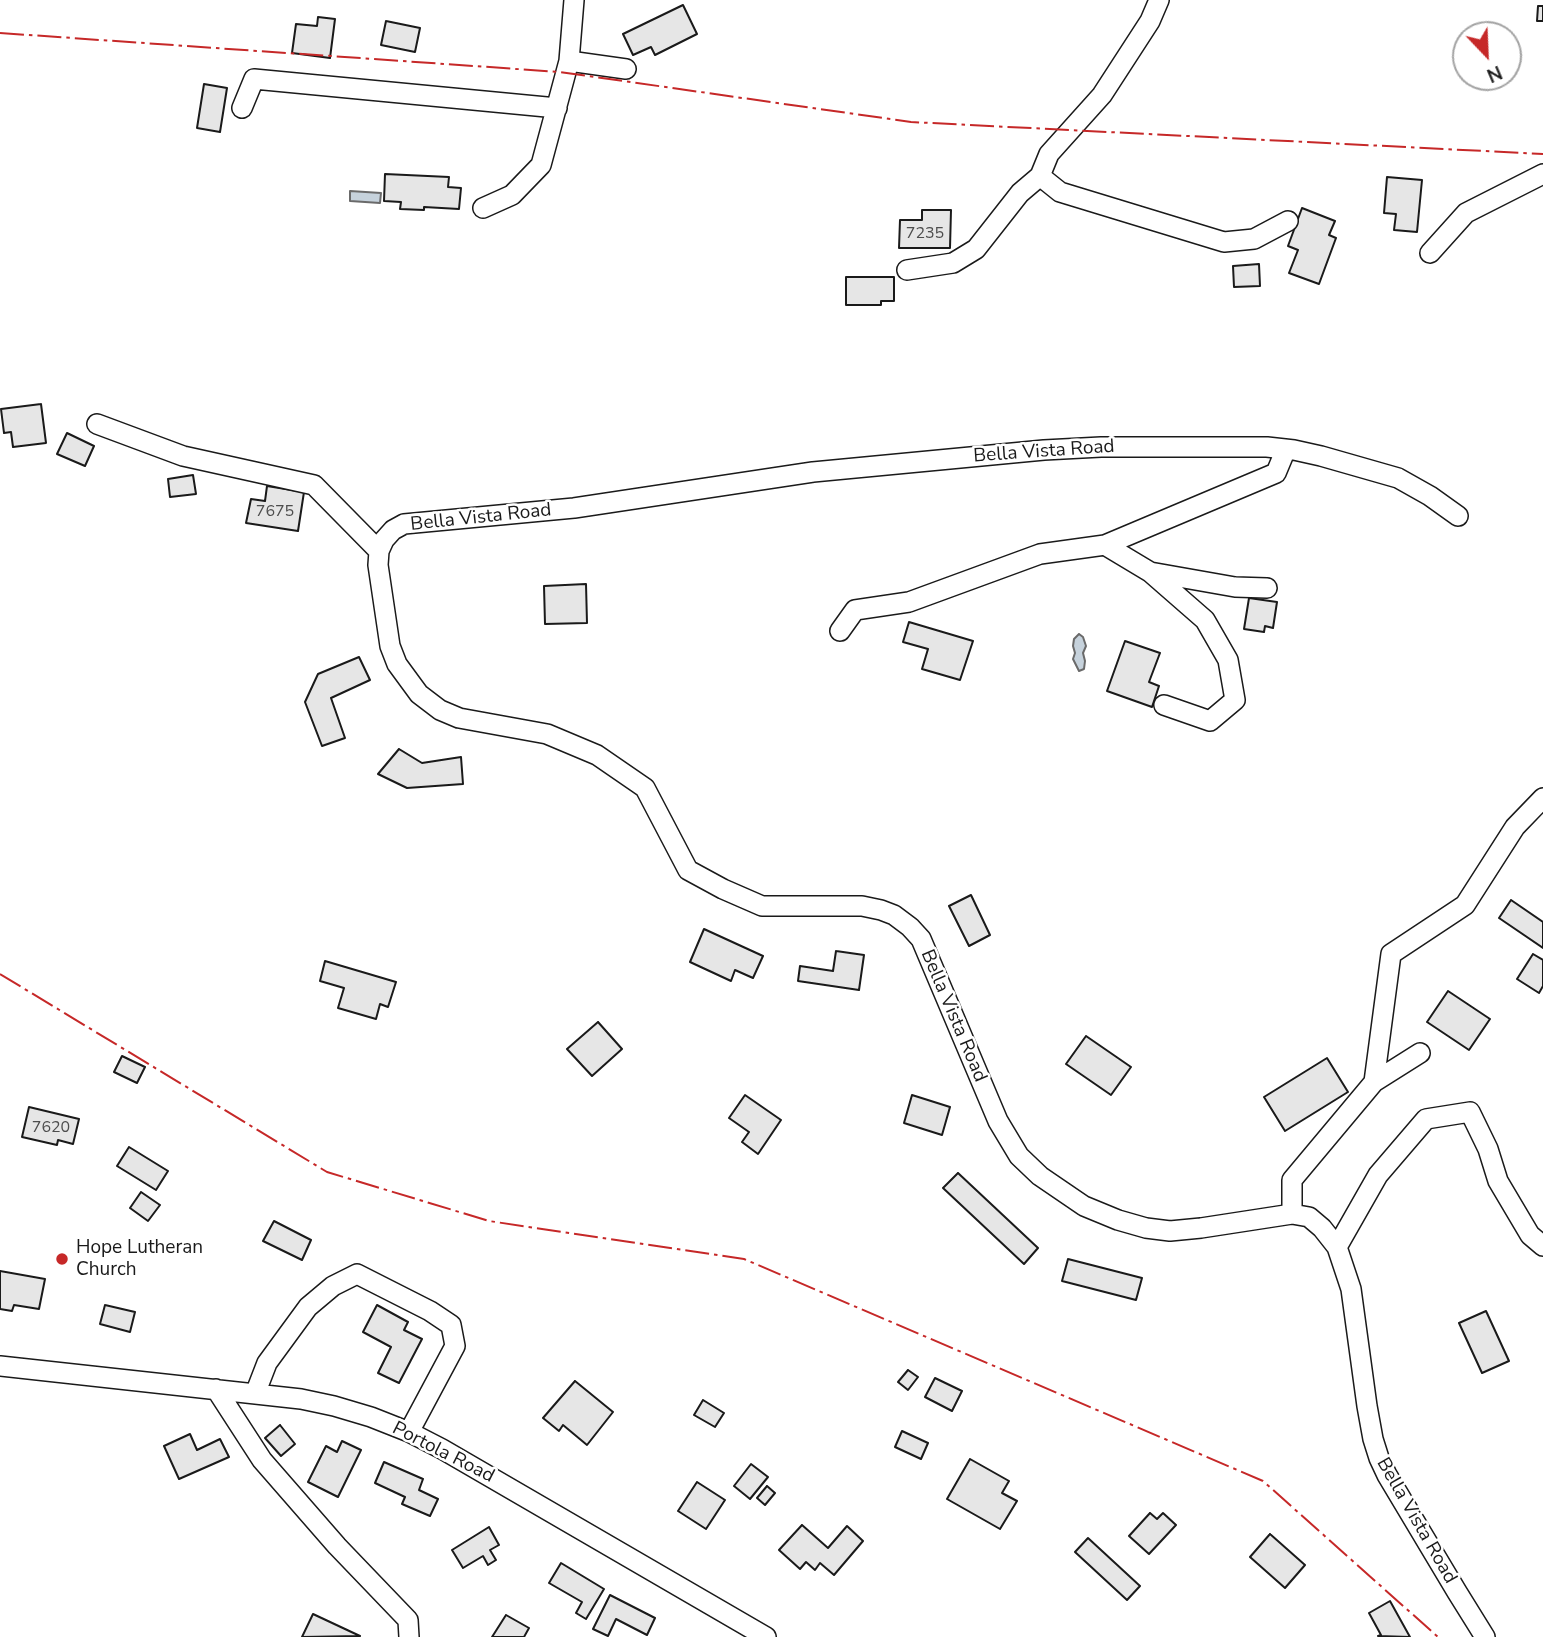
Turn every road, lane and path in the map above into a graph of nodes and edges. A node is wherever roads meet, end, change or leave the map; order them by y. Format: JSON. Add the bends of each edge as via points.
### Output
{"nodes":[{"id":1,"x":574,"y":0,"type":"edge"},
{"id":2,"x":1159,"y":0,"type":"edge"},
{"id":3,"x":569,"y":61,"type":"junction"},
{"id":4,"x":626,"y":69,"type":"dead end"},
{"id":5,"x":242,"y":108,"type":"dead end"},
{"id":6,"x":557,"y":108,"type":"junction"},
{"id":7,"x":1543,"y":174,"type":"edge"},
{"id":8,"x":1041,"y":176,"type":"junction"},
{"id":9,"x":483,"y":208,"type":"dead end"},
{"id":10,"x":1288,"y":221,"type":"dead end"},
{"id":11,"x":1430,"y":253,"type":"dead end"},
{"id":12,"x":907,"y":270,"type":"dead end"},
{"id":13,"x":97,"y":424,"type":"dead end"},
{"id":14,"x":1286,"y":449,"type":"junction"},
{"id":15,"x":1458,"y":516,"type":"dead end"},
{"id":16,"x":1105,"y":545,"type":"junction"},
{"id":17,"x":379,"y":551,"type":"junction"},
{"id":18,"x":1150,"y":572,"type":"junction"},
{"id":19,"x":1267,"y":587,"type":"dead end"},
{"id":20,"x":840,"y":631,"type":"dead end"},
{"id":21,"x":1164,"y":705,"type":"dead end"},
{"id":22,"x":1543,"y":798,"type":"edge"},
{"id":23,"x":1420,"y":1053,"type":"dead end"},
{"id":24,"x":1374,"y":1082,"type":"junction"},
{"id":25,"x":1292,"y":1214,"type":"junction"},
{"id":26,"x":1543,"y":1246,"type":"edge"},
{"id":27,"x":1337,"y":1247,"type":"junction"},
{"id":28,"x":0,"y":1366,"type":"edge"},
{"id":29,"x":216,"y":1389,"type":"junction"},
{"id":30,"x":255,"y":1394,"type":"junction"},
{"id":31,"x":410,"y":1432,"type":"junction"},
{"id":32,"x":409,"y":1637,"type":"edge"},
{"id":33,"x":766,"y":1637,"type":"edge"},
{"id":34,"x":1485,"y":1637,"type":"edge"}],
"edges":[{"from":1,"to":3,"type":"street"},
{"from":2,"to":8,"type":"street","via":[[1150,22],[1102,95],[1049,155]]},
{"from":3,"to":4,"type":"street"},
{"from":3,"to":6,"type":"street"},
{"from":5,"to":6,"type":"street","via":[[254,79]]},
{"from":6,"to":9,"type":"street","via":[[541,165],[512,195]]},
{"from":7,"to":11,"type":"street","via":[[1466,213]]},
{"from":8,"to":10,"type":"street","via":[[1060,192],[1224,242],[1254,239]]},
{"from":8,"to":12,"type":"street","via":[[1020,193],[976,249],[953,263]]},
{"from":13,"to":17,"type":"street","via":[[183,456],[314,485]]},
{"from":14,"to":15,"type":"street","name":"Bella Vista Road","via":[[1398,478]]},
{"from":14,"to":16,"type":"street","via":[[1276,473]]},
{"from":14,"to":17,"type":"street","name":"Bella Vista Road","via":[[1079,448],[813,472],[574,508],[404,524],[393,530]]},
{"from":16,"to":18,"type":"street"},
{"from":16,"to":20,"type":"street","via":[[1041,554],[909,602],[855,610]]},
{"from":17,"to":25,"type":"street","name":"Bella Vista Road","via":[[390,646],[419,694],[440,710],[459,718],[547,734],[597,755],[645,788],[688,870],[723,889],[762,906],[872,908],[894,915],[910,927],[921,939],[998,1121],[1019,1156],[1040,1176],[1084,1206],[1146,1228],[1170,1231]]},
{"from":18,"to":19,"type":"street","via":[[1235,587]]},
{"from":18,"to":21,"type":"street","via":[[1205,620],[1228,660],[1235,700],[1210,721]]},
{"from":22,"to":24,"type":"street","via":[[1515,827],[1465,905],[1391,954]]},
{"from":23,"to":24,"type":"street"},
{"from":24,"to":25,"type":"street","via":[[1292,1180]]},
{"from":25,"to":27,"type":"street","name":"Bella Vista Road","via":[[1309,1217]]},
{"from":26,"to":27,"type":"street","via":[[1530,1235],[1498,1181],[1470,1112],[1426,1119],[1378,1175]]},
{"from":27,"to":34,"type":"street","name":"Bella Vista Road","via":[[1351,1289],[1379,1458]]},
{"from":28,"to":29,"type":"street","name":"Portola Road"},
{"from":29,"to":30,"type":"street","name":"Portola Road"},
{"from":29,"to":32,"type":"street","via":[[262,1460],[408,1620]]},
{"from":30,"to":31,"type":"street","name":"Portola Road","via":[[334,1406]]},
{"from":30,"to":31,"type":"street","via":[[267,1363],[308,1307],[333,1286],[358,1274],[451,1325],[455,1346]]},
{"from":31,"to":33,"type":"street","name":"Portola Road"}]}
